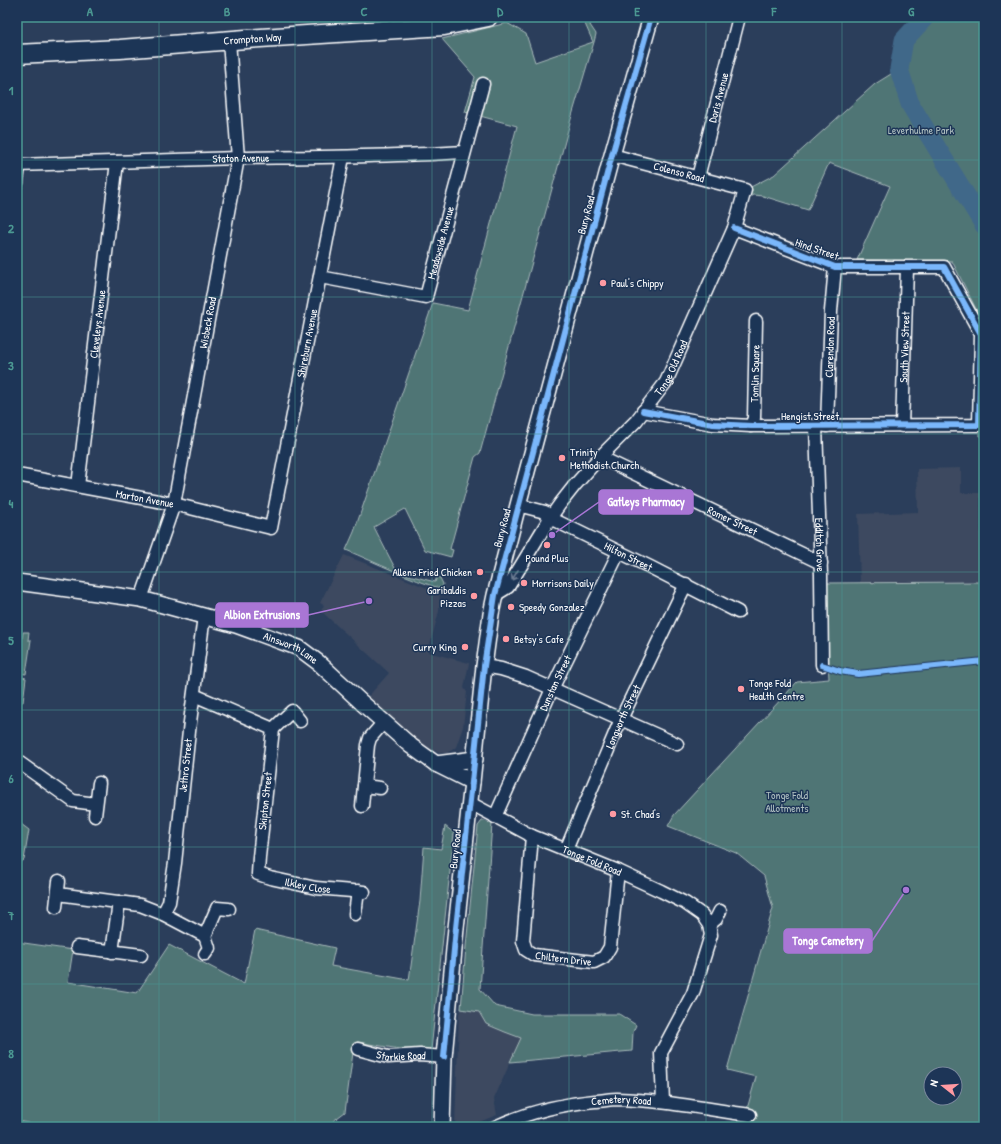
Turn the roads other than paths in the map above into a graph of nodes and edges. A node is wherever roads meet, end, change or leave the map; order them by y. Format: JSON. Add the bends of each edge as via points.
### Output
{"nodes":[{"id":1,"x":428,"y":17,"type":"edge"},
{"id":2,"x":488,"y":17,"type":"edge"},
{"id":3,"x":651,"y":17,"type":"edge"},
{"id":4,"x":739,"y":17,"type":"edge"},
{"id":5,"x":444,"y":26,"type":"junction"},
{"id":6,"x":229,"y":40,"type":"junction"},
{"id":7,"x":17,"y":54,"type":"edge"},
{"id":8,"x":483,"y":84,"type":"dead end"},
{"id":9,"x":464,"y":152,"type":"junction"},
{"id":10,"x":612,"y":155,"type":"junction"},
{"id":11,"x":343,"y":157,"type":"junction"},
{"id":12,"x":238,"y":158,"type":"junction"},
{"id":13,"x":117,"y":162,"type":"junction"},
{"id":14,"x":18,"y":165,"type":"edge"},
{"id":15,"x":698,"y":177,"type":"junction"},
{"id":16,"x":17,"y":183,"type":"edge"},
{"id":17,"x":745,"y":190,"type":"joint"},
{"id":18,"x":734,"y":228,"type":"junction"},
{"id":19,"x":835,"y":267,"type":"junction"},
{"id":20,"x":907,"y":268,"type":"junction"},
{"id":21,"x":320,"y":277,"type":"junction"},
{"id":22,"x":756,"y":321,"type":"dead end"},
{"id":23,"x":643,"y":411,"type":"junction"},
{"id":24,"x":751,"y":426,"type":"junction"},
{"id":25,"x":822,"y":426,"type":"junction"},
{"id":26,"x":902,"y":426,"type":"junction"},
{"id":27,"x":979,"y":426,"type":"joint"},
{"id":28,"x":600,"y":458,"type":"junction"},
{"id":29,"x":17,"y":475,"type":"edge"},
{"id":30,"x":78,"y":486,"type":"junction"},
{"id":31,"x":174,"y":504,"type":"junction"},
{"id":32,"x":518,"y":505,"type":"junction"},
{"id":33,"x":550,"y":518,"type":"junction"},
{"id":34,"x":270,"y":528,"type":"joint"},
{"id":35,"x":619,"y":552,"type":"junction"},
{"id":36,"x":820,"y":563,"type":"junction"},
{"id":37,"x":17,"y":582,"type":"edge"},
{"id":38,"x":686,"y":584,"type":"junction"},
{"id":39,"x":495,"y":595,"type":"junction"},
{"id":40,"x":141,"y":599,"type":"junction"},
{"id":41,"x":738,"y":612,"type":"dead end"},
{"id":42,"x":204,"y":616,"type":"junction"},
{"id":43,"x":822,"y":665,"type":"dead end"},
{"id":44,"x":484,"y":666,"type":"junction"},
{"id":45,"x":552,"y":689,"type":"junction"},
{"id":46,"x":194,"y":695,"type":"junction"},
{"id":47,"x":621,"y":719,"type":"junction"},
{"id":48,"x":300,"y":720,"type":"dead end"},
{"id":49,"x":383,"y":723,"type":"junction"},
{"id":50,"x":273,"y":728,"type":"junction"},
{"id":51,"x":677,"y":744,"type":"dead end"},
{"id":52,"x":475,"y":759,"type":"junction"},
{"id":53,"x":17,"y":761,"type":"edge"},
{"id":54,"x":436,"y":764,"type":"junction"},
{"id":55,"x":472,"y":782,"type":"junction"},
{"id":56,"x":99,"y":783,"type":"dead end"},
{"id":57,"x":364,"y":786,"type":"junction"},
{"id":58,"x":380,"y":788,"type":"dead end"},
{"id":59,"x":470,"y":803,"type":"junction"},
{"id":60,"x":96,"y":804,"type":"junction"},
{"id":61,"x":362,"y":806,"type":"dead end"},
{"id":62,"x":95,"y":816,"type":"dead end"},
{"id":63,"x":496,"y":817,"type":"junction"},
{"id":64,"x":532,"y":836,"type":"junction"},
{"id":65,"x":566,"y":850,"type":"junction"},
{"id":66,"x":618,"y":871,"type":"junction"},
{"id":67,"x":258,"y":874,"type":"joint"},
{"id":68,"x":59,"y":881,"type":"dead end"},
{"id":69,"x":58,"y":894,"type":"junction"},
{"id":70,"x":119,"y":902,"type":"junction"},
{"id":71,"x":56,"y":907,"type":"dead end"},
{"id":72,"x":229,"y":909,"type":"dead end"},
{"id":73,"x":720,"y":911,"type":"dead end"},
{"id":74,"x":163,"y":914,"type":"junction"},
{"id":75,"x":356,"y":914,"type":"dead end"},
{"id":76,"x":709,"y":925,"type":"junction"},
{"id":77,"x":205,"y":936,"type":"junction"},
{"id":78,"x":77,"y":947,"type":"dead end"},
{"id":79,"x":112,"y":952,"type":"junction"},
{"id":80,"x":205,"y":954,"type":"dead end"},
{"id":81,"x":141,"y":955,"type":"dead end"},
{"id":82,"x":358,"y":1049,"type":"dead end"},
{"id":83,"x":444,"y":1057,"type":"junction"},
{"id":84,"x":663,"y":1102,"type":"junction"},
{"id":85,"x":750,"y":1115,"type":"dead end"},
{"id":86,"x":442,"y":1127,"type":"edge"},
{"id":87,"x":495,"y":1127,"type":"edge"}],
"edges":[{"from":1,"to":5,"type":"street"},
{"from":2,"to":5,"type":"highway","name":"Crompton Way"},
{"from":3,"to":10,"type":"main road","name":"Bury Road"},
{"from":4,"to":15,"type":"street","name":"Doris Avenue"},
{"from":5,"to":6,"type":"highway","name":"Crompton Way"},
{"from":6,"to":7,"type":"highway","name":"Crompton Way"},
{"from":6,"to":12,"type":"street","name":"Wisbeck Road"},
{"from":8,"to":9,"type":"street","name":"Meadowside Avenue"},
{"from":9,"to":11,"type":"street","name":"Staton Avenue"},
{"from":9,"to":21,"type":"street","name":"Meadowside Avenue","via":[[426,297]]},
{"from":10,"to":15,"type":"street","name":"Colenso Road"},
{"from":10,"to":32,"type":"main road","name":"Bury Road"},
{"from":11,"to":12,"type":"street","name":"Staton Avenue"},
{"from":11,"to":21,"type":"street","name":"Shireburn Avenue"},
{"from":12,"to":13,"type":"street","name":"Staton Avenue"},
{"from":12,"to":31,"type":"street","name":"Wisbeck Road"},
{"from":13,"to":14,"type":"street","name":"Staton Avenue"},
{"from":13,"to":30,"type":"street","name":"Cleveleys Avenue"},
{"from":14,"to":16,"type":"street"},
{"from":15,"to":17,"type":"street","name":"Colenso Road"},
{"from":17,"to":18,"type":"street","name":"Tonge Old Road"},
{"from":18,"to":19,"type":"street","name":"Hind Street"},
{"from":18,"to":23,"type":"street","name":"Tonge Old Road","via":[[666,382]]},
{"from":19,"to":20,"type":"street","name":"Hind Street"},
{"from":19,"to":25,"type":"street","name":"Clarendon Road"},
{"from":20,"to":26,"type":"street","name":"South View Street"},
{"from":20,"to":27,"type":"street","name":"Hind Street","via":[[944,267],[981,334]]},
{"from":21,"to":34,"type":"street","name":"Shireburn Avenue"},
{"from":22,"to":24,"type":"street","name":"Tomlin Square","via":[[754,418]]},
{"from":23,"to":24,"type":"street","name":"Hengist Street","via":[[713,424]]},
{"from":23,"to":28,"type":"street","name":"Tonge Old Road"},
{"from":24,"to":25,"type":"street","name":"Hengist Street"},
{"from":25,"to":26,"type":"street","name":"Hengist Street"},
{"from":25,"to":36,"type":"street","name":"Edditch Grove"},
{"from":26,"to":27,"type":"street","name":"Hengist Street"},
{"from":28,"to":33,"type":"street","name":"Tonge Old Road"},
{"from":28,"to":36,"type":"street","name":"Romer Street"},
{"from":29,"to":30,"type":"street","name":"Marton Avenue"},
{"from":30,"to":31,"type":"street","name":"Marton Avenue"},
{"from":31,"to":34,"type":"street","name":"Marton Avenue"},
{"from":31,"to":40,"type":"street","name":"Wisbeck Road"},
{"from":32,"to":33,"type":"street","name":"Hilton Street","via":[[545,512]]},
{"from":32,"to":39,"type":"main road","name":"Bury Road"},
{"from":33,"to":35,"type":"street","name":"Hilton Street"},
{"from":33,"to":39,"type":"street","name":"Tonge Old Road","one_way":true,"via":[[508,587]]},
{"from":35,"to":38,"type":"street","name":"Hilton Street"},
{"from":35,"to":45,"type":"street","name":"Dunstan Street"},
{"from":36,"to":43,"type":"street","name":"Edditch Grove"},
{"from":37,"to":40,"type":"main road","name":"Ainsworth Lane"},
{"from":38,"to":41,"type":"street","name":"Hilton Street"},
{"from":38,"to":47,"type":"street","name":"Longworth Street"},
{"from":39,"to":44,"type":"main road","name":"Bury Road"},
{"from":40,"to":42,"type":"main road","name":"Ainsworth Lane"},
{"from":42,"to":46,"type":"street","name":"Jethro Street"},
{"from":42,"to":49,"type":"main road","name":"Ainsworth Lane","via":[[299,648],[319,663]]},
{"from":44,"to":45,"type":"street","via":[[526,677]]},
{"from":44,"to":52,"type":"main road","name":"Bury Road"},
{"from":45,"to":47,"type":"street"},
{"from":45,"to":63,"type":"street","name":"Dunstan Street"},
{"from":46,"to":50,"type":"street"},
{"from":46,"to":74,"type":"street","name":"Jethro Street","via":[[175,863],[169,902]]},
{"from":47,"to":51,"type":"street"},
{"from":47,"to":65,"type":"street","name":"Longworth Street"},
{"from":48,"to":50,"type":"street","via":[[292,710]]},
{"from":49,"to":54,"type":"main road","name":"Ainsworth Lane"},
{"from":49,"to":57,"type":"street","via":[[370,738]]},
{"from":50,"to":67,"type":"street","name":"Skipton Street"},
{"from":52,"to":54,"type":"main road"},
{"from":52,"to":55,"type":"main road","name":"Bury Road"},
{"from":53,"to":60,"type":"street","via":[[73,801]]},
{"from":54,"to":55,"type":"main road","name":"Ainsworth Lane"},
{"from":55,"to":59,"type":"main road","name":"Bury Road"},
{"from":56,"to":60,"type":"street"},
{"from":57,"to":58,"type":"street"},
{"from":57,"to":61,"type":"street"},
{"from":59,"to":63,"type":"street","name":"Tonge Fold Road"},
{"from":59,"to":83,"type":"main road","name":"Bury Road"},
{"from":60,"to":62,"type":"street"},
{"from":63,"to":64,"type":"street","name":"Tonge Fold Road"},
{"from":64,"to":65,"type":"street","name":"Tonge Fold Road"},
{"from":64,"to":66,"type":"street","name":"Chiltern Drive","via":[[523,941],[526,950],[534,955],[594,962],[604,957],[610,947]]},
{"from":65,"to":66,"type":"street","name":"Tonge Fold Road"},
{"from":66,"to":76,"type":"street","name":"Tonge Fold Road","via":[[685,903],[702,915]]},
{"from":67,"to":75,"type":"street","name":"Ilkley Close","via":[[316,888],[361,891]]},
{"from":68,"to":69,"type":"street"},
{"from":69,"to":70,"type":"street"},
{"from":69,"to":71,"type":"street"},
{"from":70,"to":74,"type":"street","via":[[140,905]]},
{"from":70,"to":79,"type":"street"},
{"from":72,"to":77,"type":"street","via":[[217,908]]},
{"from":73,"to":76,"type":"street"},
{"from":74,"to":77,"type":"street"},
{"from":76,"to":84,"type":"street","via":[[711,935],[693,993],[661,1053]]},
{"from":77,"to":80,"type":"street","via":[[209,948]]},
{"from":78,"to":79,"type":"street"},
{"from":79,"to":81,"type":"street"},
{"from":82,"to":83,"type":"street","name":"Starkie Road","via":[[393,1058],[420,1055]]},
{"from":83,"to":86,"type":"main road","name":"Bury Road"},
{"from":84,"to":85,"type":"street","name":"Cemetery Road"},
{"from":84,"to":87,"type":"street","name":"Cemetery Road","via":[[615,1099],[580,1103],[540,1112]]}]}
